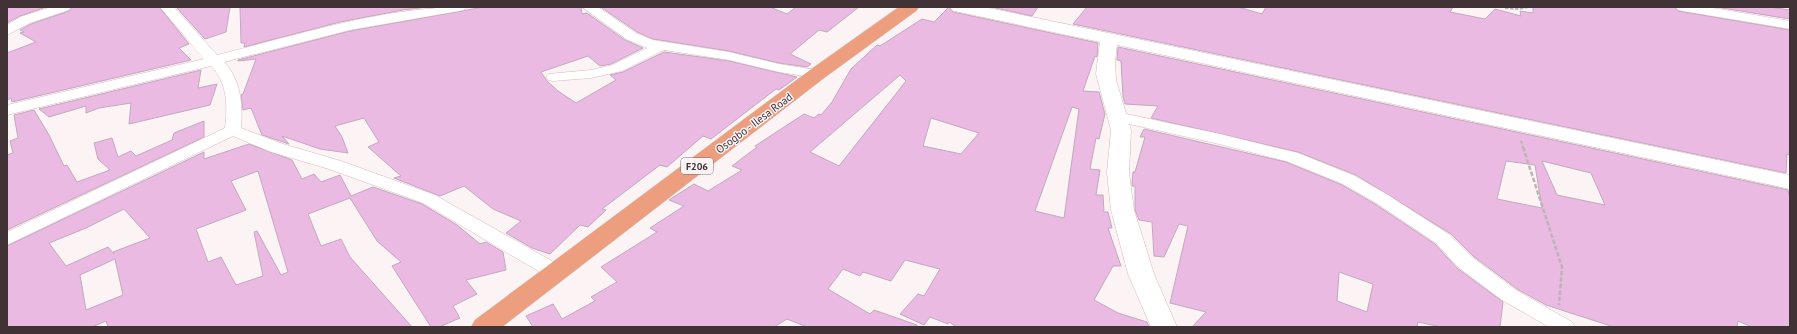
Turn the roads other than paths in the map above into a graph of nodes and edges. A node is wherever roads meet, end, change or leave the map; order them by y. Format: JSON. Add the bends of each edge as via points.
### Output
{"nodes":[{"id":1,"x":64,"y":7,"type":"edge"},
{"id":2,"x":167,"y":7,"type":"edge"},
{"id":3,"x":459,"y":7,"type":"edge"},
{"id":4,"x":589,"y":7,"type":"edge"},
{"id":5,"x":910,"y":7,"type":"edge"},
{"id":6,"x":958,"y":7,"type":"edge"},
{"id":7,"x":1683,"y":7,"type":"edge"},
{"id":8,"x":25,"y":20,"type":"junction"},
{"id":9,"x":7,"y":21,"type":"edge"},
{"id":10,"x":1790,"y":25,"type":"edge"},
{"id":11,"x":7,"y":31,"type":"edge"},
{"id":12,"x":1110,"y":38,"type":"junction"},
{"id":13,"x":660,"y":47,"type":"junction"},
{"id":14,"x":213,"y":60,"type":"junction"},
{"id":15,"x":818,"y":74,"type":"junction"},
{"id":16,"x":553,"y":77,"type":"dead end"},
{"id":17,"x":7,"y":110,"type":"edge"},
{"id":18,"x":1117,"y":117,"type":"junction"},
{"id":19,"x":233,"y":130,"type":"junction"},
{"id":20,"x":1790,"y":182,"type":"edge"},
{"id":21,"x":7,"y":239,"type":"edge"},
{"id":22,"x":557,"y":273,"type":"junction"},
{"id":23,"x":1561,"y":325,"type":"edge"},
{"id":24,"x":484,"y":327,"type":"edge"},
{"id":25,"x":1164,"y":327,"type":"edge"}],
"edges":[{"from":1,"to":8,"type":"street"},
{"from":2,"to":14,"type":"street"},
{"from":3,"to":14,"type":"street","via":[[350,26]]},
{"from":4,"to":13,"type":"street","via":[[631,36]]},
{"from":5,"to":15,"type":"main road","name":"Osogbo - Ilesa Road","number":"F206"},
{"from":6,"to":12,"type":"main road"},
{"from":7,"to":10,"type":"street"},
{"from":8,"to":9,"type":"street"},
{"from":8,"to":11,"type":"street"},
{"from":12,"to":18,"type":"main road","via":[[1105,58],[1108,85]]},
{"from":12,"to":20,"type":"main road"},
{"from":13,"to":15,"type":"street","via":[[728,56]]},
{"from":13,"to":16,"type":"street","via":[[617,68],[591,74]]},
{"from":14,"to":17,"type":"street"},
{"from":14,"to":19,"type":"street","via":[[223,70],[230,84],[235,109]]},
{"from":15,"to":22,"type":"main road","name":"Osogbo - Ilesa Road","number":"F206"},
{"from":18,"to":23,"type":"street","via":[[1292,157],[1349,180],[1443,239],[1465,262],[1509,295]]},
{"from":18,"to":25,"type":"main road","via":[[1121,131],[1118,174],[1128,230],[1155,311]]},
{"from":19,"to":21,"type":"street"},
{"from":19,"to":22,"type":"street","via":[[277,148],[335,165],[428,199]]},
{"from":22,"to":24,"type":"main road","name":"Osogbo - Ilesa Road","number":"F206"}]}
